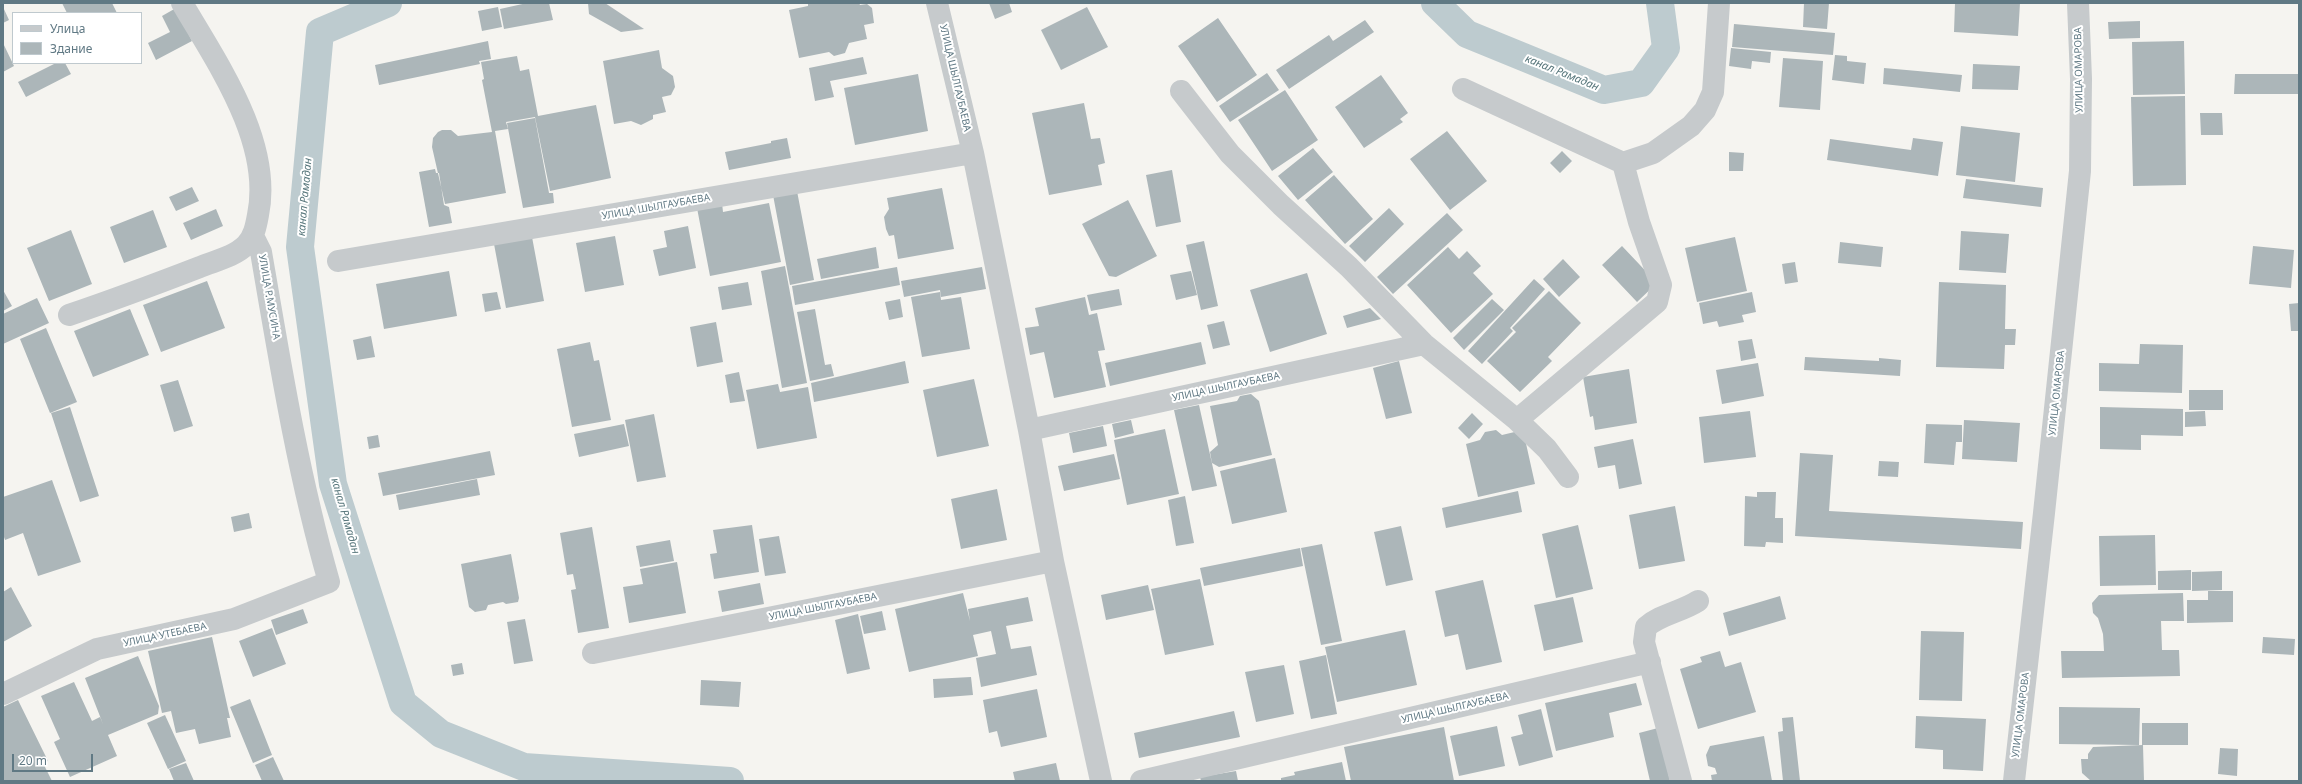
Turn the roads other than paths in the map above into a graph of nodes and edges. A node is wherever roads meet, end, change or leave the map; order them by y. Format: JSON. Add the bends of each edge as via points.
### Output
{"nodes":[{"id":1,"x":182,"y":3,"type":"edge"},
{"id":2,"x":937,"y":3,"type":"edge"},
{"id":3,"x":1719,"y":3,"type":"edge"},
{"id":4,"x":2078,"y":3,"type":"edge"},
{"id":5,"x":1463,"y":89,"type":"dead end"},
{"id":6,"x":1181,"y":91,"type":"dead end"},
{"id":7,"x":973,"y":153,"type":"junction"},
{"id":8,"x":1623,"y":163,"type":"junction"},
{"id":9,"x":253,"y":236,"type":"junction"},
{"id":10,"x":338,"y":261,"type":"dead end"},
{"id":11,"x":69,"y":315,"type":"dead end"},
{"id":12,"x":1424,"y":344,"type":"junction"},
{"id":13,"x":1518,"y":420,"type":"junction"},
{"id":14,"x":1029,"y":430,"type":"junction"},
{"id":15,"x":1568,"y":477,"type":"dead end"},
{"id":16,"x":1053,"y":561,"type":"junction"},
{"id":17,"x":330,"y":582,"type":"joint"},
{"id":18,"x":1698,"y":601,"type":"dead end"},
{"id":19,"x":594,"y":654,"type":"dead end"},
{"id":20,"x":1650,"y":662,"type":"junction"},
{"id":21,"x":3,"y":694,"type":"edge"},
{"id":22,"x":1101,"y":781,"type":"edge"},
{"id":23,"x":1141,"y":781,"type":"edge"},
{"id":24,"x":1681,"y":781,"type":"edge"},
{"id":25,"x":2014,"y":781,"type":"edge"}],
"edges":[{"from":1,"to":9,"type":"street","via":[[237,101],[254,146],[260,176],[261,203]]},
{"from":2,"to":7,"type":"street","name":"УЛИЦА ШЫЛГАУБАЕВА"},
{"from":3,"to":8,"type":"street","via":[[1713,92],[1705,110],[1691,126],[1653,153]]},
{"from":4,"to":25,"type":"street","name":"УЛИЦА ОМАРОВА","via":[[2081,80],[2080,171]]},
{"from":5,"to":8,"type":"street"},
{"from":6,"to":12,"type":"street","via":[[1230,154],[1281,206],[1349,267]]},
{"from":7,"to":10,"type":"street","name":"УЛИЦА ШЫЛГАУБАЕВА"},
{"from":7,"to":14,"type":"street","name":"УЛИЦА ШЫЛГАУБАЕВА"},
{"from":8,"to":13,"type":"street","via":[[1639,222],[1661,285],[1657,302]]},
{"from":9,"to":11,"type":"street","via":[[236,253]]},
{"from":9,"to":17,"type":"street","name":"УЛИЦА Р.МУСИНА","via":[[262,252],[288,410],[310,515]]},
{"from":12,"to":13,"type":"street"},
{"from":12,"to":14,"type":"street","name":"УЛИЦА ШЫЛГАУБАЕВА"},
{"from":13,"to":15,"type":"street","via":[[1547,449]]},
{"from":14,"to":16,"type":"street","name":"УЛИЦА ШЫЛГАУБАЕВА"},
{"from":16,"to":19,"type":"street","name":"УЛИЦА ШЫЛГАУБАЕВА"},
{"from":16,"to":22,"type":"street","name":"УЛИЦА ШЫЛГАУБАЕВА"},
{"from":17,"to":21,"type":"street","name":"УЛИЦА УТЕБАЕВА","via":[[234,619],[97,650]]},
{"from":18,"to":20,"type":"street","via":[[1684,610],[1656,619],[1646,627],[1644,642]]},
{"from":20,"to":23,"type":"street","name":"УЛИЦА ШЫЛГАУБАЕВА"},
{"from":20,"to":24,"type":"street"}]}
